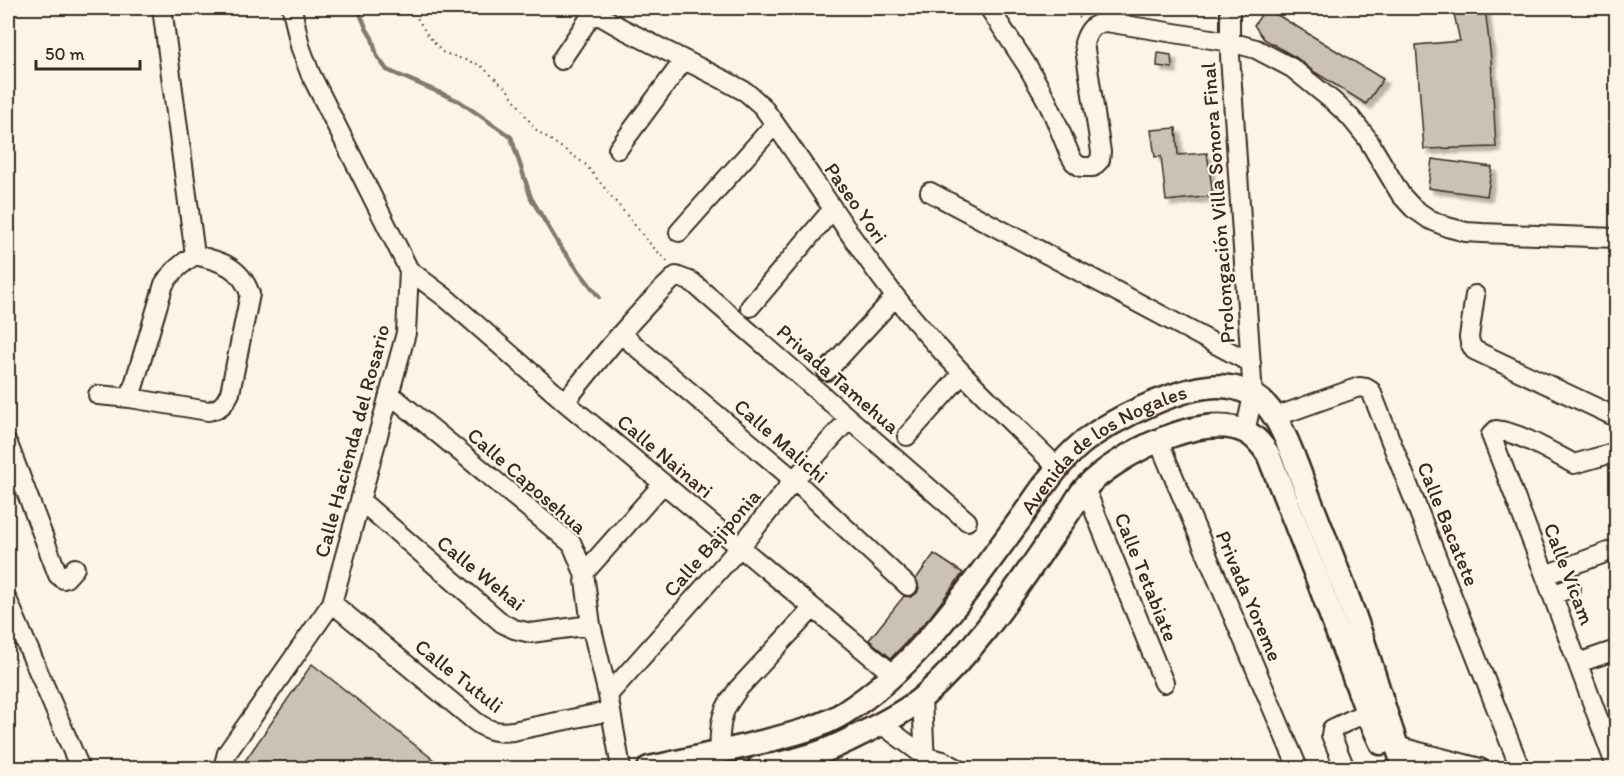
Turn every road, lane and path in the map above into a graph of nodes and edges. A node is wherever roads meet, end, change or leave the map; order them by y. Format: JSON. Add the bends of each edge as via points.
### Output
{"nodes":[{"id":1,"x":162,"y":8,"type":"edge"},
{"id":2,"x":292,"y":8,"type":"edge"},
{"id":3,"x":411,"y":8,"type":"edge"},
{"id":4,"x":989,"y":8,"type":"edge"},
{"id":5,"x":1230,"y":8,"type":"edge"},
{"id":6,"x":589,"y":10,"type":"edge"},
{"id":7,"x":1230,"y":42,"type":"junction"},
{"id":8,"x":561,"y":60,"type":"dead end"},
{"id":9,"x":684,"y":60,"type":"junction"},
{"id":10,"x":775,"y":124,"type":"junction"},
{"id":11,"x":618,"y":149,"type":"dead end"},
{"id":12,"x":930,"y":192,"type":"dead end"},
{"id":13,"x":832,"y":210,"type":"junction"},
{"id":14,"x":679,"y":232,"type":"dead end"},
{"id":15,"x":1617,"y":238,"type":"edge"},
{"id":16,"x":195,"y":255,"type":"junction"},
{"id":17,"x":409,"y":270,"type":"junction"},
{"id":18,"x":676,"y":276,"type":"junction"},
{"id":19,"x":1475,"y":295,"type":"dead end"},
{"id":20,"x":895,"y":297,"type":"junction"},
{"id":21,"x":750,"y":307,"type":"dead end"},
{"id":22,"x":621,"y":334,"type":"junction"},
{"id":23,"x":1251,"y":363,"type":"junction"},
{"id":24,"x":826,"y":371,"type":"dead end"},
{"id":25,"x":962,"y":374,"type":"junction"},
{"id":26,"x":1206,"y":387,"type":"junction"},
{"id":27,"x":390,"y":394,"type":"junction"},
{"id":28,"x":98,"y":395,"type":"dead end"},
{"id":29,"x":1253,"y":396,"type":"junction"},
{"id":30,"x":130,"y":398,"type":"junction"},
{"id":31,"x":565,"y":402,"type":"junction"},
{"id":32,"x":1275,"y":417,"type":"junction"},
{"id":33,"x":1617,"y":417,"type":"edge"},
{"id":34,"x":849,"y":419,"type":"junction"},
{"id":35,"x":1208,"y":427,"type":"junction"},
{"id":36,"x":1245,"y":432,"type":"junction"},
{"id":37,"x":907,"y":436,"type":"dead end"},
{"id":38,"x":1158,"y":440,"type":"junction"},
{"id":39,"x":8,"y":444,"type":"edge"},
{"id":40,"x":1617,"y":452,"type":"edge"},
{"id":41,"x":1058,"y":468,"type":"junction"},
{"id":42,"x":794,"y":480,"type":"junction"},
{"id":43,"x":663,"y":484,"type":"junction"},
{"id":44,"x":1085,"y":488,"type":"junction"},
{"id":45,"x":361,"y":501,"type":"junction"},
{"id":46,"x":967,"y":521,"type":"dead end"},
{"id":47,"x":740,"y":547,"type":"junction"},
{"id":48,"x":1617,"y":549,"type":"edge"},
{"id":49,"x":75,"y":568,"type":"dead end"},
{"id":50,"x":584,"y":573,"type":"junction"},
{"id":51,"x":1545,"y":575,"type":"junction"},
{"id":52,"x":908,"y":586,"type":"dead end"},
{"id":53,"x":1571,"y":588,"type":"dead end"},
{"id":54,"x":1552,"y":595,"type":"junction"},
{"id":55,"x":8,"y":601,"type":"edge"},
{"id":56,"x":332,"y":603,"type":"junction"},
{"id":57,"x":813,"y":608,"type":"junction"},
{"id":58,"x":591,"y":625,"type":"junction"},
{"id":59,"x":1617,"y":650,"type":"edge"},
{"id":60,"x":1578,"y":663,"type":"junction"},
{"id":61,"x":894,"y":675,"type":"junction"},
{"id":62,"x":1164,"y":683,"type":"dead end"},
{"id":63,"x":922,"y":698,"type":"junction"},
{"id":64,"x":609,"y":703,"type":"junction"},
{"id":65,"x":1367,"y":712,"type":"junction"},
{"id":66,"x":881,"y":724,"type":"junction"},
{"id":67,"x":1396,"y":746,"type":"junction"},
{"id":68,"x":719,"y":753,"type":"junction"},
{"id":69,"x":925,"y":763,"type":"edge"},
{"id":70,"x":1611,"y":766,"type":"edge"},
{"id":71,"x":80,"y":768,"type":"edge"},
{"id":72,"x":223,"y":768,"type":"edge"},
{"id":73,"x":621,"y":768,"type":"edge"},
{"id":74,"x":649,"y":768,"type":"edge"},
{"id":75,"x":758,"y":768,"type":"edge"},
{"id":76,"x":957,"y":768,"type":"edge"},
{"id":77,"x":1298,"y":768,"type":"edge"},
{"id":78,"x":1345,"y":768,"type":"edge"},
{"id":79,"x":1391,"y":768,"type":"edge"},
{"id":80,"x":1405,"y":768,"type":"edge"},
{"id":81,"x":1480,"y":768,"type":"edge"},
{"id":82,"x":1520,"y":768,"type":"edge"}],
"edges":[{"from":1,"to":16,"type":"street"},
{"from":2,"to":17,"type":"street","name":"Calle Hacienda del Rosario","via":[[310,73]]},
{"from":3,"to":18,"type":"path","via":[[442,52],[480,65],[507,89],[535,129],[585,164],[670,263]]},
{"from":4,"to":7,"type":"street","via":[[1028,66],[1074,162],[1087,168],[1097,165],[1101,152],[1084,43],[1090,29],[1106,22]]},
{"from":5,"to":7,"type":"street","name":"Prolongación Villa Sonora Final"},
{"from":6,"to":8,"type":"street"},
{"from":6,"to":9,"type":"street","name":"Paseo Yori"},
{"from":7,"to":15,"type":"street","via":[[1256,49],[1292,68],[1334,102],[1367,138],[1401,195],[1429,219],[1466,232]]},
{"from":7,"to":23,"type":"street","name":"Prolongación Villa Sonora Final"},
{"from":9,"to":10,"type":"street","name":"Paseo Yori","via":[[746,92]]},
{"from":9,"to":11,"type":"street"},
{"from":10,"to":13,"type":"street","name":"Paseo Yori"},
{"from":10,"to":14,"type":"street"},
{"from":12,"to":23,"type":"street"},
{"from":13,"to":20,"type":"street","name":"Paseo Yori"},
{"from":13,"to":21,"type":"street"},
{"from":16,"to":30,"type":"street","via":[[181,263],[164,284]]},
{"from":16,"to":30,"type":"street","via":[[237,272],[250,294],[225,404],[208,411]]},
{"from":17,"to":27,"type":"street","name":"Calle Hacienda del Rosario","via":[[406,333]]},
{"from":17,"to":31,"type":"street","name":"Calle Nainari","via":[[447,298]]},
{"from":18,"to":22,"type":"street"},
{"from":18,"to":34,"type":"street","name":"Privada Tamehua","via":[[692,282]]},
{"from":19,"to":33,"type":"street","via":[[1469,337],[1474,350]]},
{"from":20,"to":24,"type":"street"},
{"from":20,"to":25,"type":"street","name":"Paseo Yori"},
{"from":22,"to":31,"type":"street"},
{"from":22,"to":42,"type":"street","name":"Calle Malichi"},
{"from":23,"to":29,"type":"street","name":"Prolongación Villa Sonora Final"},
{"from":25,"to":37,"type":"street"},
{"from":25,"to":41,"type":"street","name":"Paseo Yori"},
{"from":26,"to":29,"type":"main road","name":"Avenida de los Nogales","via":[[1229,387]]},
{"from":26,"to":35,"type":"main road"},
{"from":26,"to":41,"type":"main road","name":"Avenida de los Nogales","via":[[1161,400],[1103,428],[1079,445]]},
{"from":27,"to":45,"type":"street","name":"Calle Hacienda del Rosario"},
{"from":27,"to":50,"type":"street","name":"Calle Caposehua","via":[[572,544]]},
{"from":28,"to":30,"type":"street"},
{"from":29,"to":32,"type":"main road","name":"Avenida de los Nogales"},
{"from":29,"to":36,"type":"street","name":"Prolongación Villa Sonora Final"},
{"from":31,"to":43,"type":"street","name":"Calle Nainari"},
{"from":32,"to":67,"type":"main road","name":"Avenida de los Nogales","via":[[1358,625]]},
{"from":32,"to":82,"type":"street","name":"Calle Bacatete","via":[[1359,387],[1371,391]]},
{"from":34,"to":42,"type":"street","name":"Calle Bajiponia"},
{"from":34,"to":46,"type":"street","name":"Privada Tamehua"},
{"from":35,"to":36,"type":"main road","name":"Avenida de los Nogales"},
{"from":35,"to":38,"type":"main road","name":"Avenida de los Nogales"},
{"from":36,"to":65,"type":"main road","via":[[1260,443],[1275,468]]},
{"from":38,"to":44,"type":"main road","name":"Avenida de los Nogales","via":[[1103,471]]},
{"from":38,"to":77,"type":"street","name":"Privada Yoreme"},
{"from":39,"to":49,"type":"street","via":[[58,575],[66,578]]},
{"from":40,"to":51,"type":"street","name":"Calle Vícam","via":[[1574,464],[1504,432],[1494,431],[1491,435]]},
{"from":41,"to":61,"type":"main road","name":"Avenida de los Nogales","via":[[956,608]]},
{"from":42,"to":47,"type":"street","name":"Calle Bajiponia"},
{"from":42,"to":52,"type":"street","name":"Calle Malichi"},
{"from":43,"to":47,"type":"street","name":"Calle Nainari"},
{"from":43,"to":50,"type":"street"},
{"from":44,"to":62,"type":"street","name":"Calle Tetabiate"},
{"from":44,"to":63,"type":"main road","name":"Avenida de los Nogales","via":[[982,635]]},
{"from":45,"to":56,"type":"street","name":"Calle Hacienda del Rosario"},
{"from":45,"to":58,"type":"street","name":"Calle Wehai","via":[[502,623],[531,633]]},
{"from":47,"to":57,"type":"street","name":"Calle Nainari"},
{"from":47,"to":64,"type":"street","name":"Calle Bajiponia"},
{"from":48,"to":51,"type":"street"},
{"from":50,"to":58,"type":"street","name":"Calle Caposehua"},
{"from":51,"to":54,"type":"street","name":"Calle Vícam"},
{"from":53,"to":54,"type":"street"},
{"from":54,"to":60,"type":"street","name":"Calle Vícam"},
{"from":55,"to":71,"type":"street"},
{"from":56,"to":64,"type":"street","name":"Calle Tutuli","via":[[491,732],[513,732]]},
{"from":56,"to":72,"type":"street","name":"Calle Hacienda del Rosario","via":[[227,753]]},
{"from":57,"to":61,"type":"street","name":"Calle Nainari"},
{"from":57,"to":68,"type":"street","via":[[738,689],[725,710]]},
{"from":58,"to":64,"type":"street","name":"Calle Caposehua"},
{"from":59,"to":60,"type":"street"},
{"from":60,"to":70,"type":"street","name":"Calle Vícam"},
{"from":61,"to":68,"type":"main road","name":"Avenida de los Nogales","via":[[842,714],[822,723]]},
{"from":63,"to":66,"type":"main road","name":"Avenida de los Nogales"},
{"from":63,"to":69,"type":"street"},
{"from":64,"to":73,"type":"street","name":"Calle Caposehua"},
{"from":65,"to":78,"type":"street","via":[[1332,729]]},
{"from":65,"to":79,"type":"main road"},
{"from":66,"to":69,"type":"street"},
{"from":66,"to":75,"type":"main road","name":"Avenida de los Nogales","via":[[824,751]]},
{"from":67,"to":80,"type":"main road","name":"Avenida de los Nogales"},
{"from":67,"to":81,"type":"street"},
{"from":68,"to":74,"type":"main road","name":"Avenida de los Nogales"},
{"from":69,"to":76,"type":"street","via":[[943,761]]}]}
